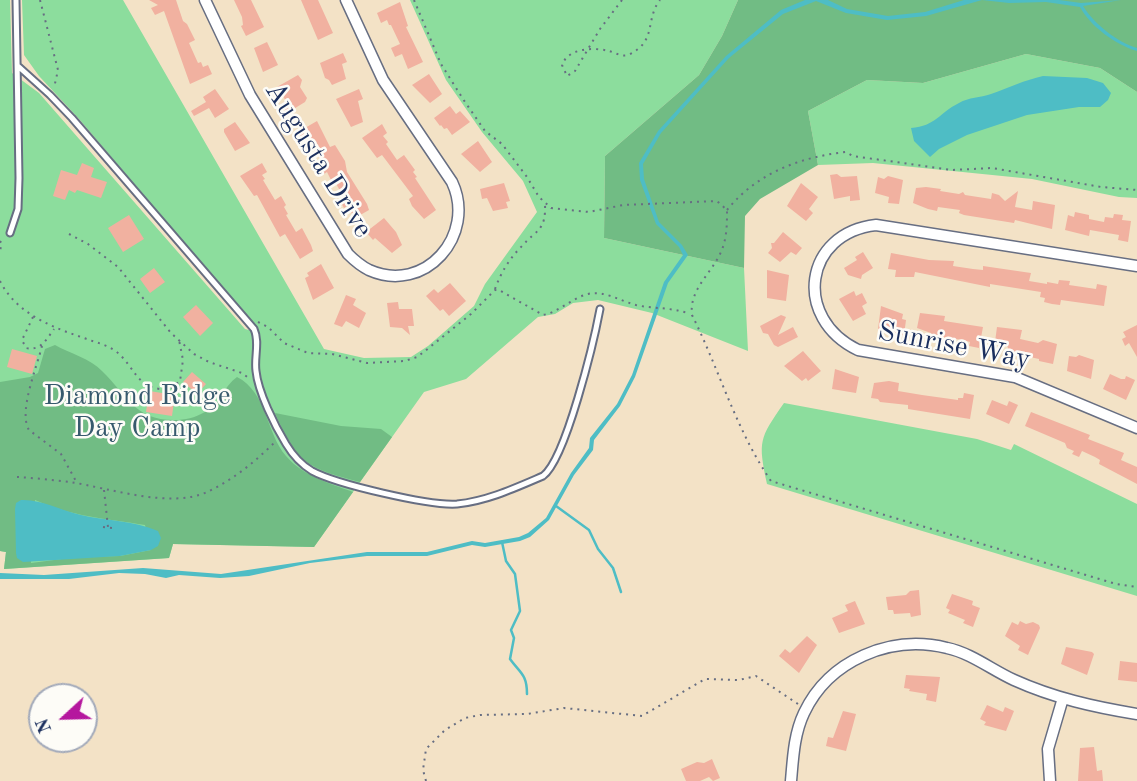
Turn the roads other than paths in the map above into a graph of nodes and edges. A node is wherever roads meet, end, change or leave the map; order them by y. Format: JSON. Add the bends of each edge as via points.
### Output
{"nodes":[{"id":1,"x":16,"y":0,"type":"edge"},
{"id":2,"x":205,"y":0,"type":"edge"},
{"id":3,"x":346,"y":0,"type":"edge"},
{"id":4,"x":19,"y":67,"type":"junction"},
{"id":5,"x":9,"y":233,"type":"dead end"},
{"id":6,"x":1137,"y":267,"type":"edge"},
{"id":7,"x":600,"y":309,"type":"dead end"},
{"id":8,"x":1137,"y":428,"type":"edge"},
{"id":9,"x":1063,"y":698,"type":"junction"},
{"id":10,"x":1137,"y":715,"type":"edge"},
{"id":11,"x":791,"y":781,"type":"edge"},
{"id":12,"x":1050,"y":781,"type":"edge"}],
"edges":[{"from":1,"to":4,"type":"lane"},
{"from":2,"to":3,"type":"street","name":"Augusta Drive","via":[[250,95],[348,254],[376,272],[402,275],[440,256],[453,238],[459,218],[458,197],[383,80]]},
{"from":4,"to":5,"type":"lane","via":[[18,209]]},
{"from":4,"to":7,"type":"lane","via":[[50,95],[257,335],[258,384],[291,452],[315,472],[381,492],[445,504],[492,497],[543,477],[566,432]]},
{"from":6,"to":8,"type":"street","name":"Sunrise Way","via":[[876,225],[856,230],[833,244],[820,263],[815,286],[817,307],[827,327],[858,350],[1015,377]]},
{"from":9,"to":10,"type":"street"},
{"from":9,"to":11,"type":"street","via":[[962,652],[916,644],[881,649],[852,661],[824,684],[796,737]]},
{"from":9,"to":12,"type":"street","via":[[1048,749]]}]}
